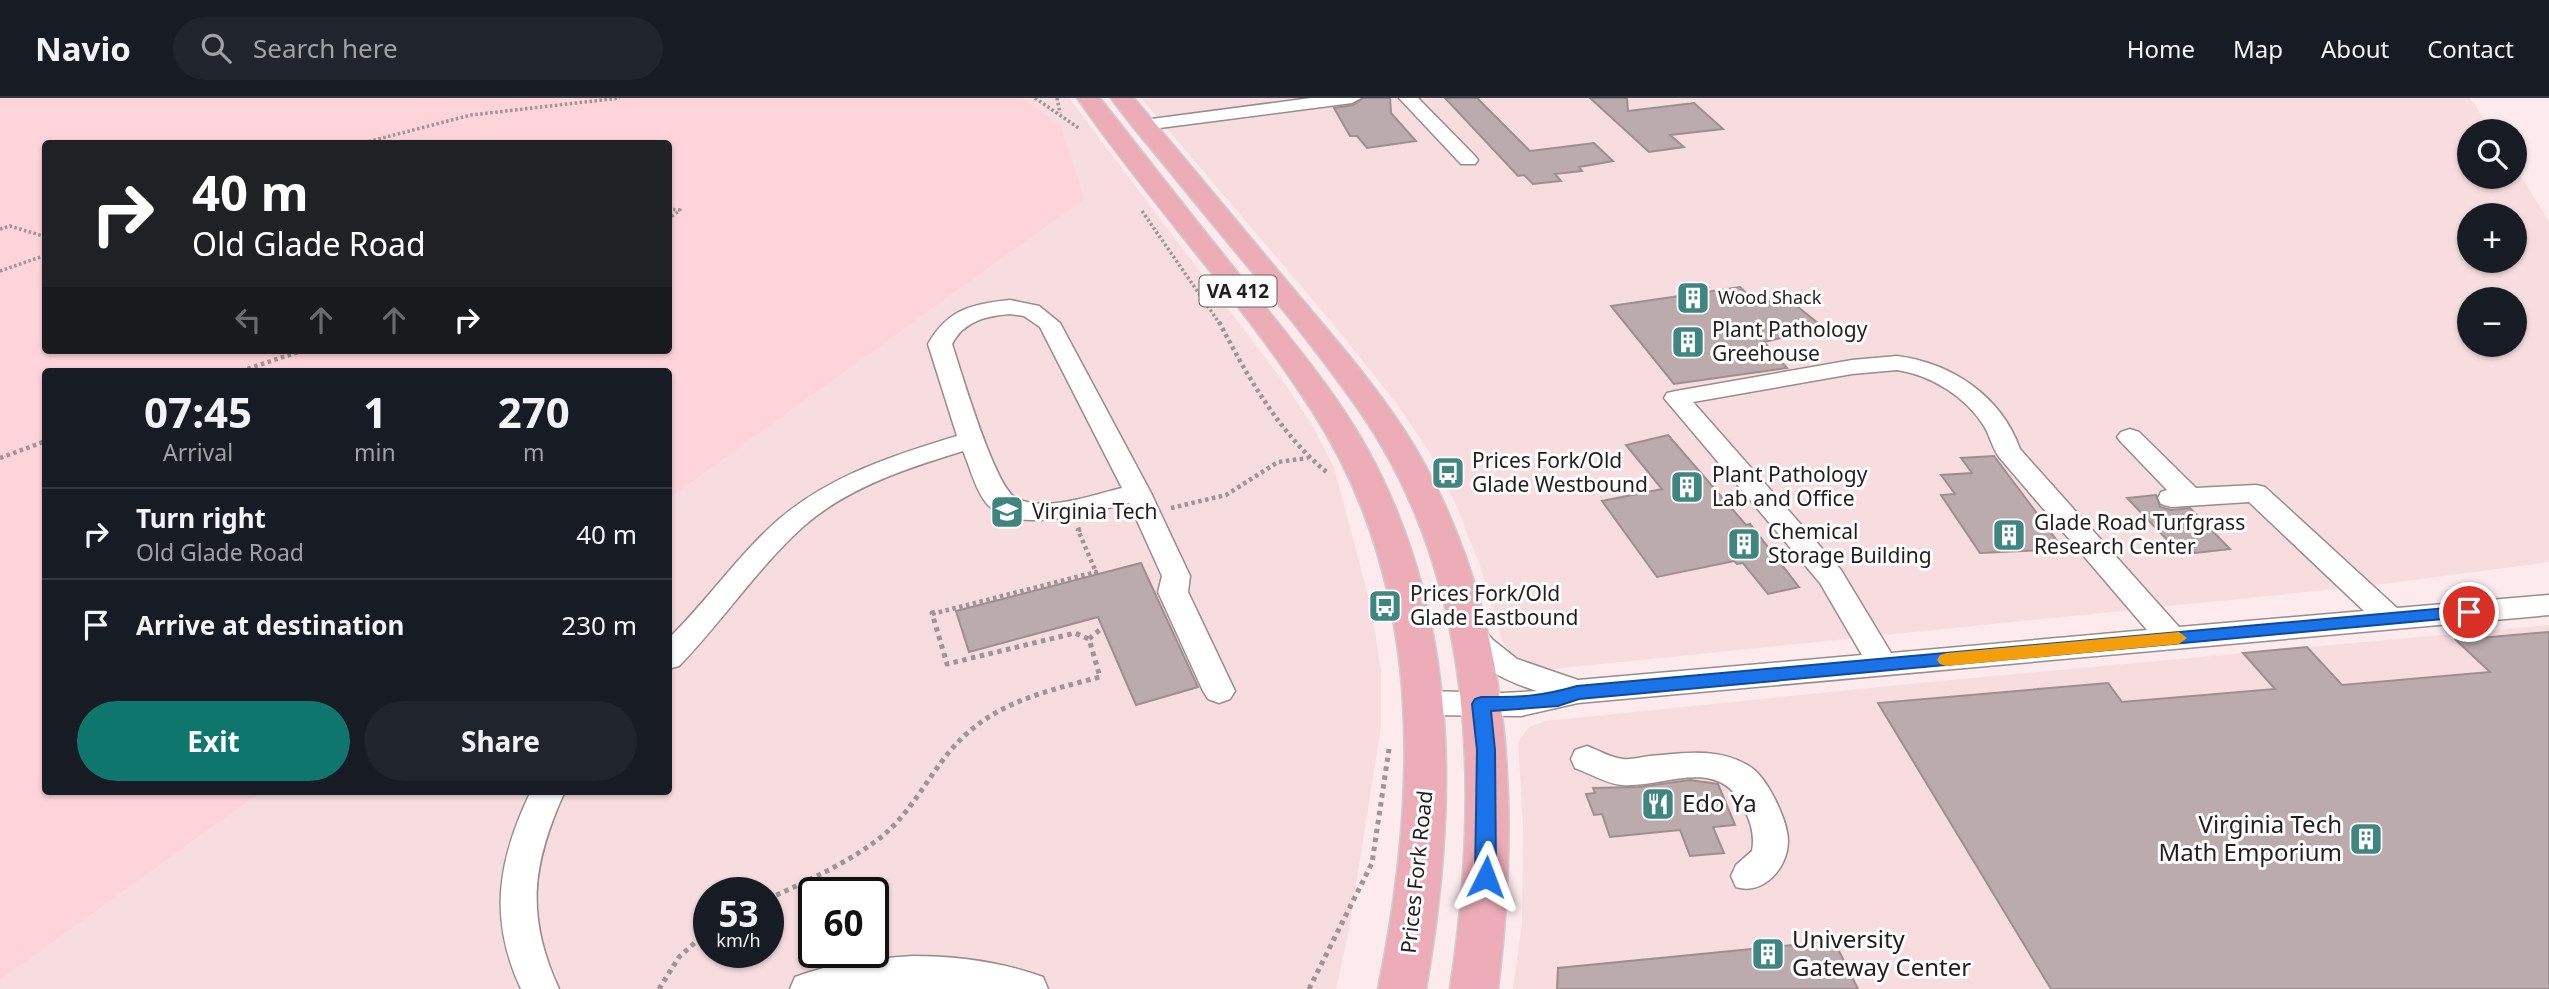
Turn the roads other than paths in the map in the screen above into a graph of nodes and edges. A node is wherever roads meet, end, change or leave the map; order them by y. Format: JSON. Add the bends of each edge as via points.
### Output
{"nodes":[{"id":1,"x":1088,"y":98,"type":"edge"},
{"id":2,"x":1122,"y":98,"type":"edge"},
{"id":3,"x":1352,"y":98,"type":"edge"},
{"id":4,"x":1408,"y":98,"type":"edge"},
{"id":5,"x":1144,"y":125,"type":"junction"},
{"id":6,"x":1468,"y":160,"type":"dead end"},
{"id":7,"x":2130,"y":437,"type":"dead end"},
{"id":8,"x":971,"y":440,"type":"junction"},
{"id":9,"x":1143,"y":503,"type":"junction"},
{"id":10,"x":2549,"y":605,"type":"edge"},
{"id":11,"x":2389,"y":619,"type":"junction"},
{"id":12,"x":1469,"y":632,"type":"junction"},
{"id":13,"x":2171,"y":638,"type":"junction"},
{"id":14,"x":672,"y":654,"type":"edge"},
{"id":15,"x":1883,"y":666,"type":"junction"},
{"id":16,"x":1219,"y":691,"type":"dead end"},
{"id":17,"x":1577,"y":692,"type":"junction"},
{"id":18,"x":1423,"y":703,"type":"junction"},
{"id":19,"x":1481,"y":704,"type":"junction"},
{"id":20,"x":1587,"y":759,"type":"dead end"},
{"id":21,"x":546,"y":795,"type":"edge"},
{"id":22,"x":1749,"y":876,"type":"dead end"},
{"id":23,"x":540,"y":989,"type":"edge"},
{"id":24,"x":810,"y":989,"type":"edge"},
{"id":25,"x":1030,"y":989,"type":"edge"},
{"id":26,"x":1402,"y":989,"type":"edge"},
{"id":27,"x":1474,"y":989,"type":"edge"}],
"edges":[{"from":1,"to":18,"type":"main road","name":"Prices Fork Road","number":"VA 412","via":[[1286,354],[1353,453],[1394,548],[1418,649]]},
{"from":2,"to":5,"type":"main road","number":"VA 412"},
{"from":3,"to":5,"type":"street"},
{"from":4,"to":6,"type":"street"},
{"from":5,"to":12,"type":"main road","number":"VA 412","via":[[1377,413],[1423,496],[1448,556]]},
{"from":7,"to":11,"type":"street","via":[[2180,498],[2256,493]]},
{"from":8,"to":9,"type":"street","via":[[998,499],[1010,507],[1047,513]]},
{"from":8,"to":9,"type":"street","via":[[940,344],[945,332],[966,315],[988,309],[1010,307],[1031,312],[1049,323]]},
{"from":8,"to":14,"type":"street","via":[[873,472],[804,513],[777,536]]},
{"from":9,"to":16,"type":"street","via":[[1176,576],[1173,592]]},
{"from":10,"to":11,"type":"street"},
{"from":11,"to":13,"type":"street"},
{"from":12,"to":17,"type":"street","via":[[1508,670]]},
{"from":12,"to":19,"type":"main road","number":"VA 412"},
{"from":13,"to":15,"type":"street"},
{"from":13,"to":15,"type":"street","via":[[2008,451],[2004,434],[1982,406],[1954,384],[1900,363],[1676,398],[1831,577]]},
{"from":15,"to":17,"type":"street"},
{"from":17,"to":19,"type":"street","via":[[1558,700]]},
{"from":18,"to":19,"type":"street"},
{"from":18,"to":26,"type":"main road","name":"Prices Fork Road","number":"VA 412","via":[[1427,801]]},
{"from":19,"to":27,"type":"main road","number":"VA 412","via":[[1488,832]]},
{"from":20,"to":22,"type":"street","via":[[1621,772],[1701,764],[1740,776],[1771,831],[1768,856]]},
{"from":21,"to":23,"type":"street","via":[[526,845],[517,910],[520,940]]},
{"from":24,"to":25,"type":"street","via":[[926,973]]}]}
